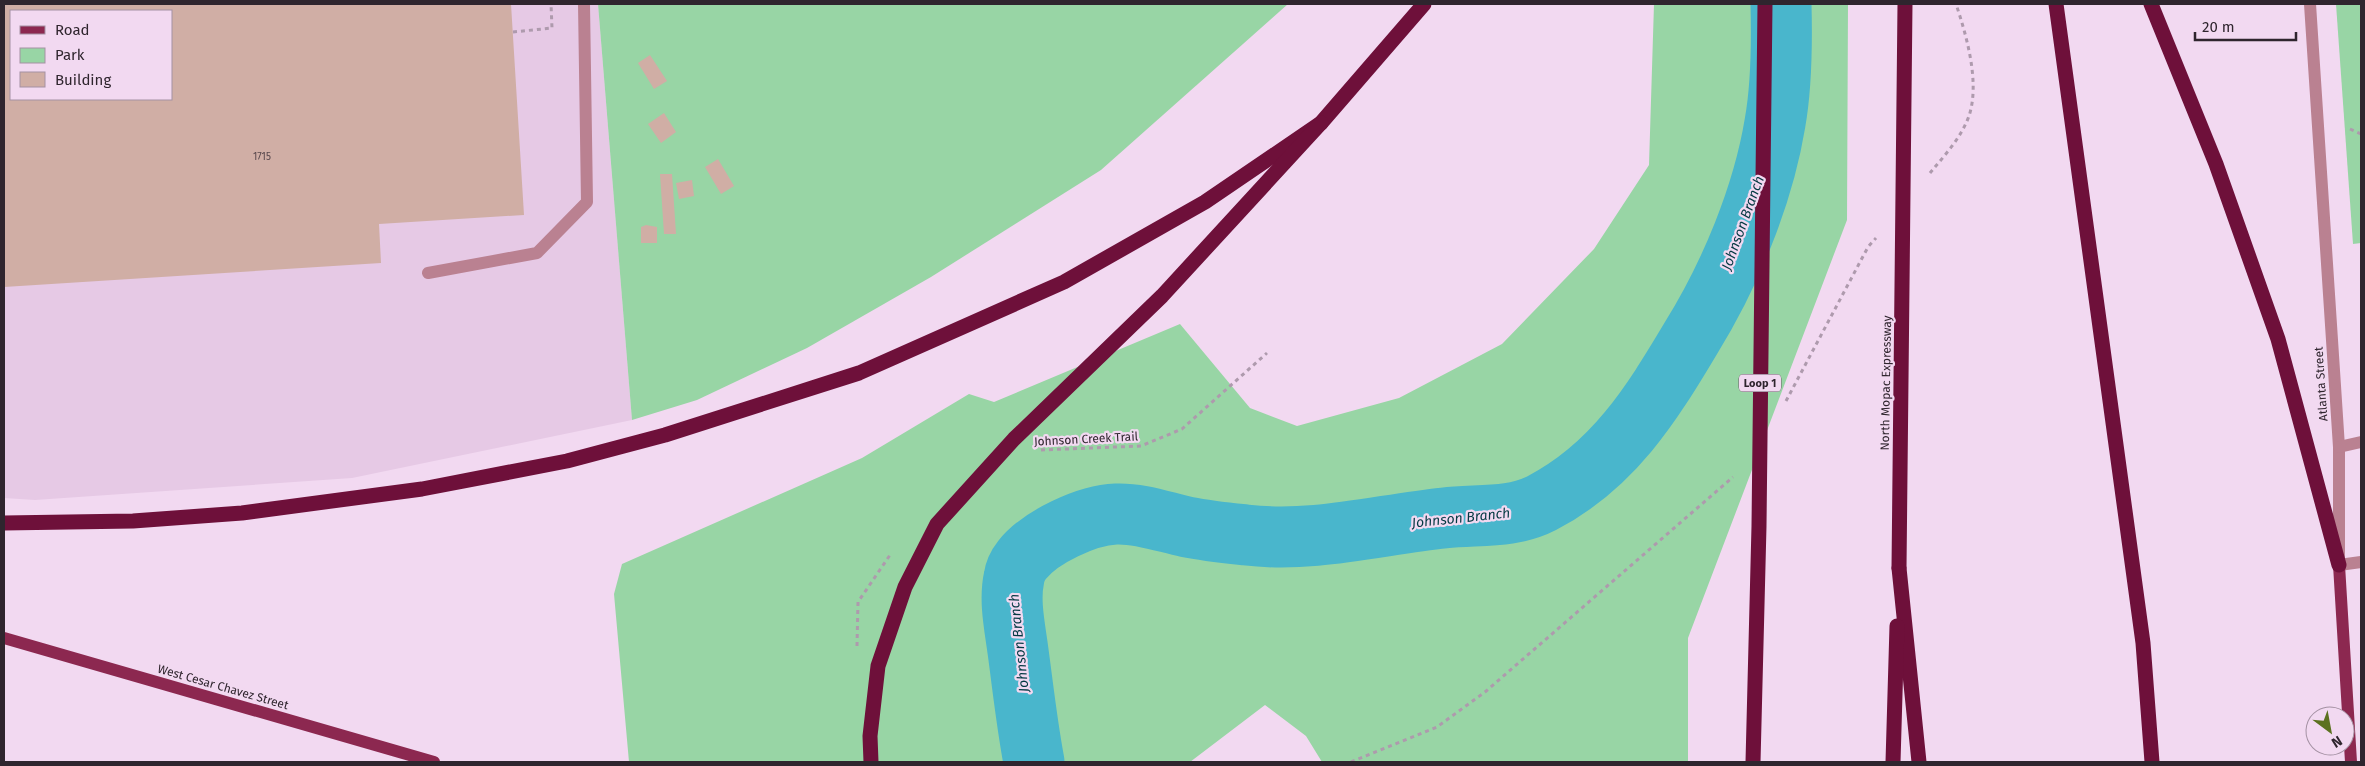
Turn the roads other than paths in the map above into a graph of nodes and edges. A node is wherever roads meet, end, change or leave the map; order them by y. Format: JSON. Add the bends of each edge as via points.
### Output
{"nodes":[{"id":1,"x":584,"y":4,"type":"edge"},
{"id":2,"x":1424,"y":4,"type":"edge"},
{"id":3,"x":1765,"y":4,"type":"edge"},
{"id":4,"x":1905,"y":4,"type":"edge"},
{"id":5,"x":2056,"y":4,"type":"edge"},
{"id":6,"x":2151,"y":4,"type":"edge"},
{"id":7,"x":2310,"y":4,"type":"edge"},
{"id":8,"x":1321,"y":122,"type":"junction"},
{"id":9,"x":428,"y":273,"type":"dead end"},
{"id":10,"x":2361,"y":442,"type":"edge"},
{"id":11,"x":2339,"y":447,"type":"junction"},
{"id":12,"x":4,"y":524,"type":"edge"},
{"id":13,"x":2361,"y":562,"type":"edge"},
{"id":14,"x":2339,"y":565,"type":"junction"},
{"id":15,"x":1899,"y":568,"type":"junction"},
{"id":16,"x":4,"y":638,"type":"edge"},
{"id":17,"x":434,"y":762,"type":"edge"},
{"id":18,"x":871,"y":762,"type":"edge"},
{"id":19,"x":1753,"y":762,"type":"edge"},
{"id":20,"x":1892,"y":762,"type":"edge"},
{"id":21,"x":1918,"y":762,"type":"edge"},
{"id":22,"x":2152,"y":762,"type":"edge"},
{"id":23,"x":2351,"y":762,"type":"edge"}],
"edges":[{"from":1,"to":9,"type":"street","via":[[587,202],[538,253]]},
{"from":2,"to":8,"type":"highway"},
{"from":3,"to":19,"type":"highway","number":"Loop 1","bridge":true},
{"from":4,"to":15,"type":"highway","name":"North Mopac Expressway","bridge":true},
{"from":5,"to":22,"type":"highway","via":[[2143,643]]},
{"from":6,"to":14,"type":"highway","via":[[2216,164],[2278,339]]},
{"from":7,"to":11,"type":"street","name":"Atlanta Street"},
{"from":8,"to":12,"type":"highway","bridge":true,"via":[[1205,202],[1064,282],[859,373],[764,405],[568,461],[422,489],[242,513],[133,521]]},
{"from":8,"to":18,"type":"highway","bridge":true,"via":[[1162,296],[1014,439],[937,524],[906,587],[878,666],[870,736]]},
{"from":10,"to":11,"type":"street"},
{"from":11,"to":14,"type":"street","name":"Atlanta Street"},
{"from":13,"to":14,"type":"street"},
{"from":14,"to":23,"type":"main road","name":"Atlanta Street"},
{"from":15,"to":20,"type":"highway","name":"North Mopac Expressway"},
{"from":15,"to":21,"type":"highway"},
{"from":16,"to":17,"type":"main road","name":"West Cesar Chavez Street"}]}
